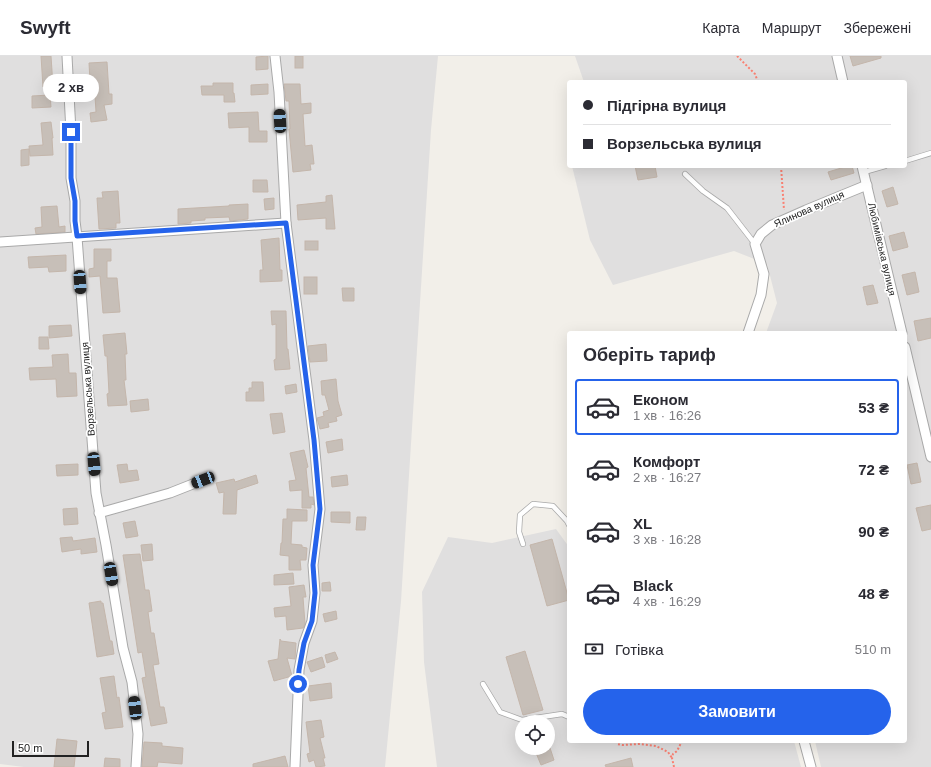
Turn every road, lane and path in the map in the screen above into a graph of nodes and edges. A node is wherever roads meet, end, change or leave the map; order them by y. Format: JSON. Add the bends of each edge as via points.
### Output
{"nodes":[{"id":1,"x":67,"y":56,"type":"edge"},
{"id":2,"x":275,"y":56,"type":"edge"},
{"id":3,"x":737,"y":56,"type":"edge"},
{"id":4,"x":837,"y":56,"type":"edge"},
{"id":5,"x":757,"y":80,"type":"edge"},
{"id":6,"x":843,"y":80,"type":"edge"},
{"id":7,"x":931,"y":153,"type":"edge"},
{"id":8,"x":907,"y":159,"type":"edge"},
{"id":9,"x":781,"y":168,"type":"edge"},
{"id":10,"x":863,"y":169,"type":"edge"},
{"id":11,"x":685,"y":174,"type":"dead end"},
{"id":12,"x":867,"y":185,"type":"junction"},
{"id":13,"x":785,"y":220,"type":"junction"},
{"id":14,"x":286,"y":223,"type":"junction"},
{"id":15,"x":77,"y":236,"type":"junction"},
{"id":16,"x":0,"y":242,"type":"edge"},
{"id":17,"x":755,"y":244,"type":"junction"},
{"id":18,"x":749,"y":331,"type":"edge"},
{"id":19,"x":902,"y":331,"type":"edge"},
{"id":20,"x":907,"y":355,"type":"edge"},
{"id":21,"x":931,"y":457,"type":"edge"},
{"id":22,"x":203,"y":480,"type":"dead end"},
{"id":23,"x":100,"y":513,"type":"junction"},
{"id":24,"x":567,"y":520,"type":"edge"},
{"id":25,"x":523,"y":544,"type":"dead end"},
{"id":26,"x":483,"y":684,"type":"dead end"},
{"id":27,"x":567,"y":715,"type":"edge"},
{"id":28,"x":617,"y":743,"type":"edge"},
{"id":29,"x":681,"y":743,"type":"edge"},
{"id":30,"x":805,"y":743,"type":"edge"},
{"id":31,"x":672,"y":758,"type":"junction"},
{"id":32,"x":136,"y":767,"type":"edge"},
{"id":33,"x":295,"y":767,"type":"edge"},
{"id":34,"x":674,"y":767,"type":"edge"},
{"id":35,"x":811,"y":767,"type":"edge"}],
"edges":[{"from":1,"to":15,"type":"street","name":"Ворзельська вулиця","via":[[71,178]]},
{"from":2,"to":14,"type":"street"},
{"from":3,"to":5,"type":"path","via":[[755,74]]},
{"from":4,"to":6,"type":"street"},
{"from":7,"to":8,"type":"lane"},
{"from":9,"to":13,"type":"path"},
{"from":10,"to":12,"type":"street","name":"Любимівська вулиця"},
{"from":11,"to":17,"type":"lane","via":[[727,208]]},
{"from":12,"to":13,"type":"street","name":"Ялинова вулиця"},
{"from":12,"to":19,"type":"street","name":"Любимівська вулиця"},
{"from":13,"to":17,"type":"street","name":"Ялинова вулиця","via":[[772,225],[761,234]]},
{"from":14,"to":15,"type":"street"},
{"from":14,"to":33,"type":"street","via":[[314,440],[320,509],[313,565],[315,593],[312,621],[304,643],[299,670]]},
{"from":15,"to":16,"type":"street"},
{"from":15,"to":23,"type":"street","name":"Ворзельська вулиця","via":[[96,493]]},
{"from":17,"to":18,"type":"street","via":[[764,274],[761,295]]},
{"from":20,"to":21,"type":"street"},
{"from":22,"to":23,"type":"street","via":[[170,493]]},
{"from":23,"to":32,"type":"street","name":"Ворзельська вулиця","via":[[123,648],[132,682],[138,734]]},
{"from":24,"to":25,"type":"lane","via":[[553,506],[533,504],[520,515],[519,532]]},
{"from":26,"to":27,"type":"lane","via":[[500,712],[522,720]]},
{"from":28,"to":31,"type":"path","via":[[656,746],[668,752]]},
{"from":29,"to":31,"type":"path"},
{"from":30,"to":35,"type":"street"},
{"from":31,"to":34,"type":"path"}]}
